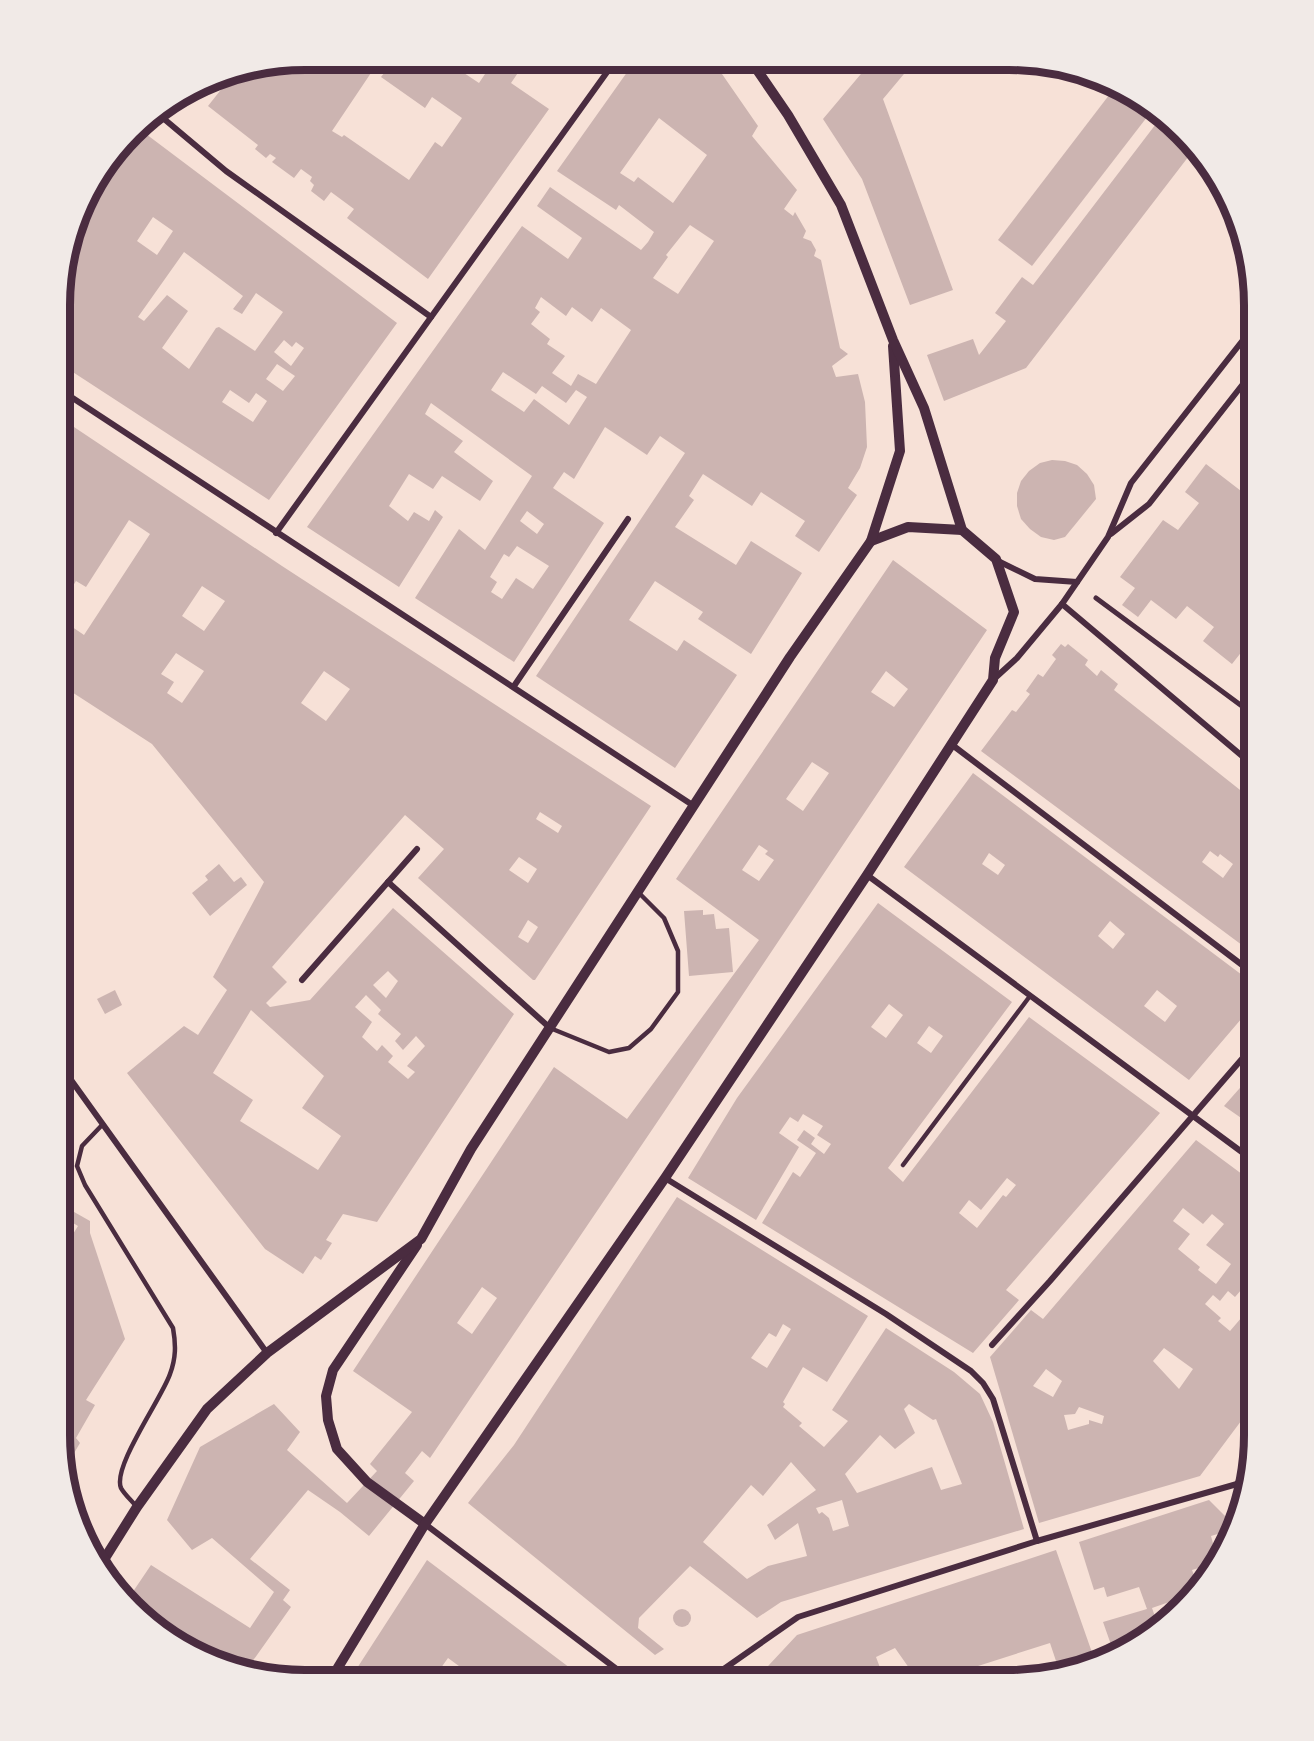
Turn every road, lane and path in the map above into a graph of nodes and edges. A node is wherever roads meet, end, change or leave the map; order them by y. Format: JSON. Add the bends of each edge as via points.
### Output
{"nodes":[{"id":1,"x":609,"y":70,"type":"edge"},
{"id":2,"x":758,"y":70,"type":"edge"},
{"id":3,"x":163,"y":118,"type":"edge"},
{"id":4,"x":431,"y":316,"type":"junction"},
{"id":5,"x":1244,"y":339,"type":"edge"},
{"id":6,"x":893,"y":340,"type":"junction"},
{"id":7,"x":1244,"y":383,"type":"edge"},
{"id":8,"x":70,"y":396,"type":"edge"},
{"id":9,"x":628,"y":519,"type":"dead end"},
{"id":10,"x":962,"y":530,"type":"junction"},
{"id":11,"x":276,"y":533,"type":"junction"},
{"id":12,"x":1108,"y":537,"type":"junction"},
{"id":13,"x":870,"y":541,"type":"junction"},
{"id":14,"x":996,"y":560,"type":"junction"},
{"id":15,"x":1077,"y":582,"type":"junction"},
{"id":16,"x":1096,"y":598,"type":"dead end"},
{"id":17,"x":1062,"y":604,"type":"junction"},
{"id":18,"x":993,"y":680,"type":"junction"},
{"id":19,"x":514,"y":686,"type":"junction"},
{"id":20,"x":1244,"y":708,"type":"edge"},
{"id":21,"x":951,"y":744,"type":"junction"},
{"id":22,"x":1244,"y":758,"type":"edge"},
{"id":23,"x":694,"y":806,"type":"junction"},
{"id":24,"x":417,"y":849,"type":"dead end"},
{"id":25,"x":867,"y":875,"type":"junction"},
{"id":26,"x":388,"y":882,"type":"junction"},
{"id":27,"x":638,"y":892,"type":"junction"},
{"id":28,"x":1244,"y":966,"type":"edge"},
{"id":29,"x":302,"y":980,"type":"dead end"},
{"id":30,"x":1030,"y":996,"type":"junction"},
{"id":31,"x":550,"y":1028,"type":"junction"},
{"id":32,"x":1244,"y":1057,"type":"edge"},
{"id":33,"x":70,"y":1078,"type":"edge"},
{"id":34,"x":1193,"y":1116,"type":"junction"},
{"id":35,"x":103,"y":1124,"type":"junction"},
{"id":36,"x":1244,"y":1154,"type":"edge"},
{"id":37,"x":903,"y":1166,"type":"dead end"},
{"id":38,"x":665,"y":1178,"type":"junction"},
{"id":39,"x":421,"y":1239,"type":"junction"},
{"id":40,"x":992,"y":1345,"type":"dead end"},
{"id":41,"x":267,"y":1353,"type":"junction"},
{"id":42,"x":1239,"y":1481,"type":"edge"},
{"id":43,"x":1237,"y":1484,"type":"joint"},
{"id":44,"x":137,"y":1508,"type":"junction"},
{"id":45,"x":425,"y":1524,"type":"junction"},
{"id":46,"x":1037,"y":1541,"type":"junction"},
{"id":47,"x":105,"y":1557,"type":"edge"},
{"id":48,"x":336,"y":1670,"type":"edge"},
{"id":49,"x":618,"y":1670,"type":"edge"},
{"id":50,"x":722,"y":1670,"type":"edge"}],
"edges":[{"from":1,"to":4,"type":"street"},
{"from":2,"to":6,"type":"street","via":[[841,204]]},
{"from":3,"to":4,"type":"street","via":[[226,171]]},
{"from":4,"to":11,"type":"street"},
{"from":5,"to":12,"type":"street","via":[[1131,483]]},
{"from":6,"to":10,"type":"street","via":[[924,408]]},
{"from":6,"to":13,"type":"street","via":[[900,451]]},
{"from":7,"to":12,"type":"street","via":[[1149,504]]},
{"from":8,"to":11,"type":"street"},
{"from":9,"to":19,"type":"street"},
{"from":10,"to":13,"type":"street","via":[[908,527]]},
{"from":10,"to":14,"type":"street"},
{"from":11,"to":19,"type":"street"},
{"from":12,"to":15,"type":"street"},
{"from":13,"to":23,"type":"street"},
{"from":14,"to":15,"type":"street","via":[[1035,579]]},
{"from":14,"to":18,"type":"street","via":[[1014,612],[995,658]]},
{"from":15,"to":17,"type":"street"},
{"from":16,"to":20,"type":"street"},
{"from":17,"to":18,"type":"street"},
{"from":17,"to":22,"type":"street"},
{"from":18,"to":21,"type":"street"},
{"from":19,"to":23,"type":"street"},
{"from":21,"to":25,"type":"street"},
{"from":21,"to":28,"type":"street"},
{"from":23,"to":27,"type":"street"},
{"from":24,"to":26,"type":"street"},
{"from":25,"to":30,"type":"street"},
{"from":25,"to":38,"type":"street"},
{"from":26,"to":29,"type":"street"},
{"from":26,"to":31,"type":"street"},
{"from":27,"to":31,"type":"street"},
{"from":27,"to":31,"type":"lane","via":[[664,918],[678,951],[678,992],[651,1029],[629,1048],[609,1052]]},
{"from":30,"to":34,"type":"street"},
{"from":30,"to":37,"type":"lane"},
{"from":31,"to":39,"type":"street","via":[[471,1149]]},
{"from":32,"to":34,"type":"street"},
{"from":33,"to":35,"type":"street"},
{"from":34,"to":36,"type":"street"},
{"from":34,"to":40,"type":"street"},
{"from":35,"to":41,"type":"street"},
{"from":35,"to":44,"type":"lane","via":[[82,1146],[77,1166],[169,1320],[176,1348],[170,1375],[120,1475],[121,1488]]},
{"from":38,"to":45,"type":"street"},
{"from":38,"to":46,"type":"street","via":[[886,1314],[983,1383],[993,1399]]},
{"from":39,"to":41,"type":"street"},
{"from":39,"to":45,"type":"street","via":[[333,1370],[326,1396],[328,1420],[338,1449],[367,1482]]},
{"from":41,"to":44,"type":"street","via":[[207,1409]]},
{"from":42,"to":43,"type":"street"},
{"from":43,"to":46,"type":"street"},
{"from":44,"to":47,"type":"street"},
{"from":45,"to":48,"type":"street"},
{"from":45,"to":49,"type":"street"},
{"from":46,"to":50,"type":"street","via":[[798,1617]]}]}
